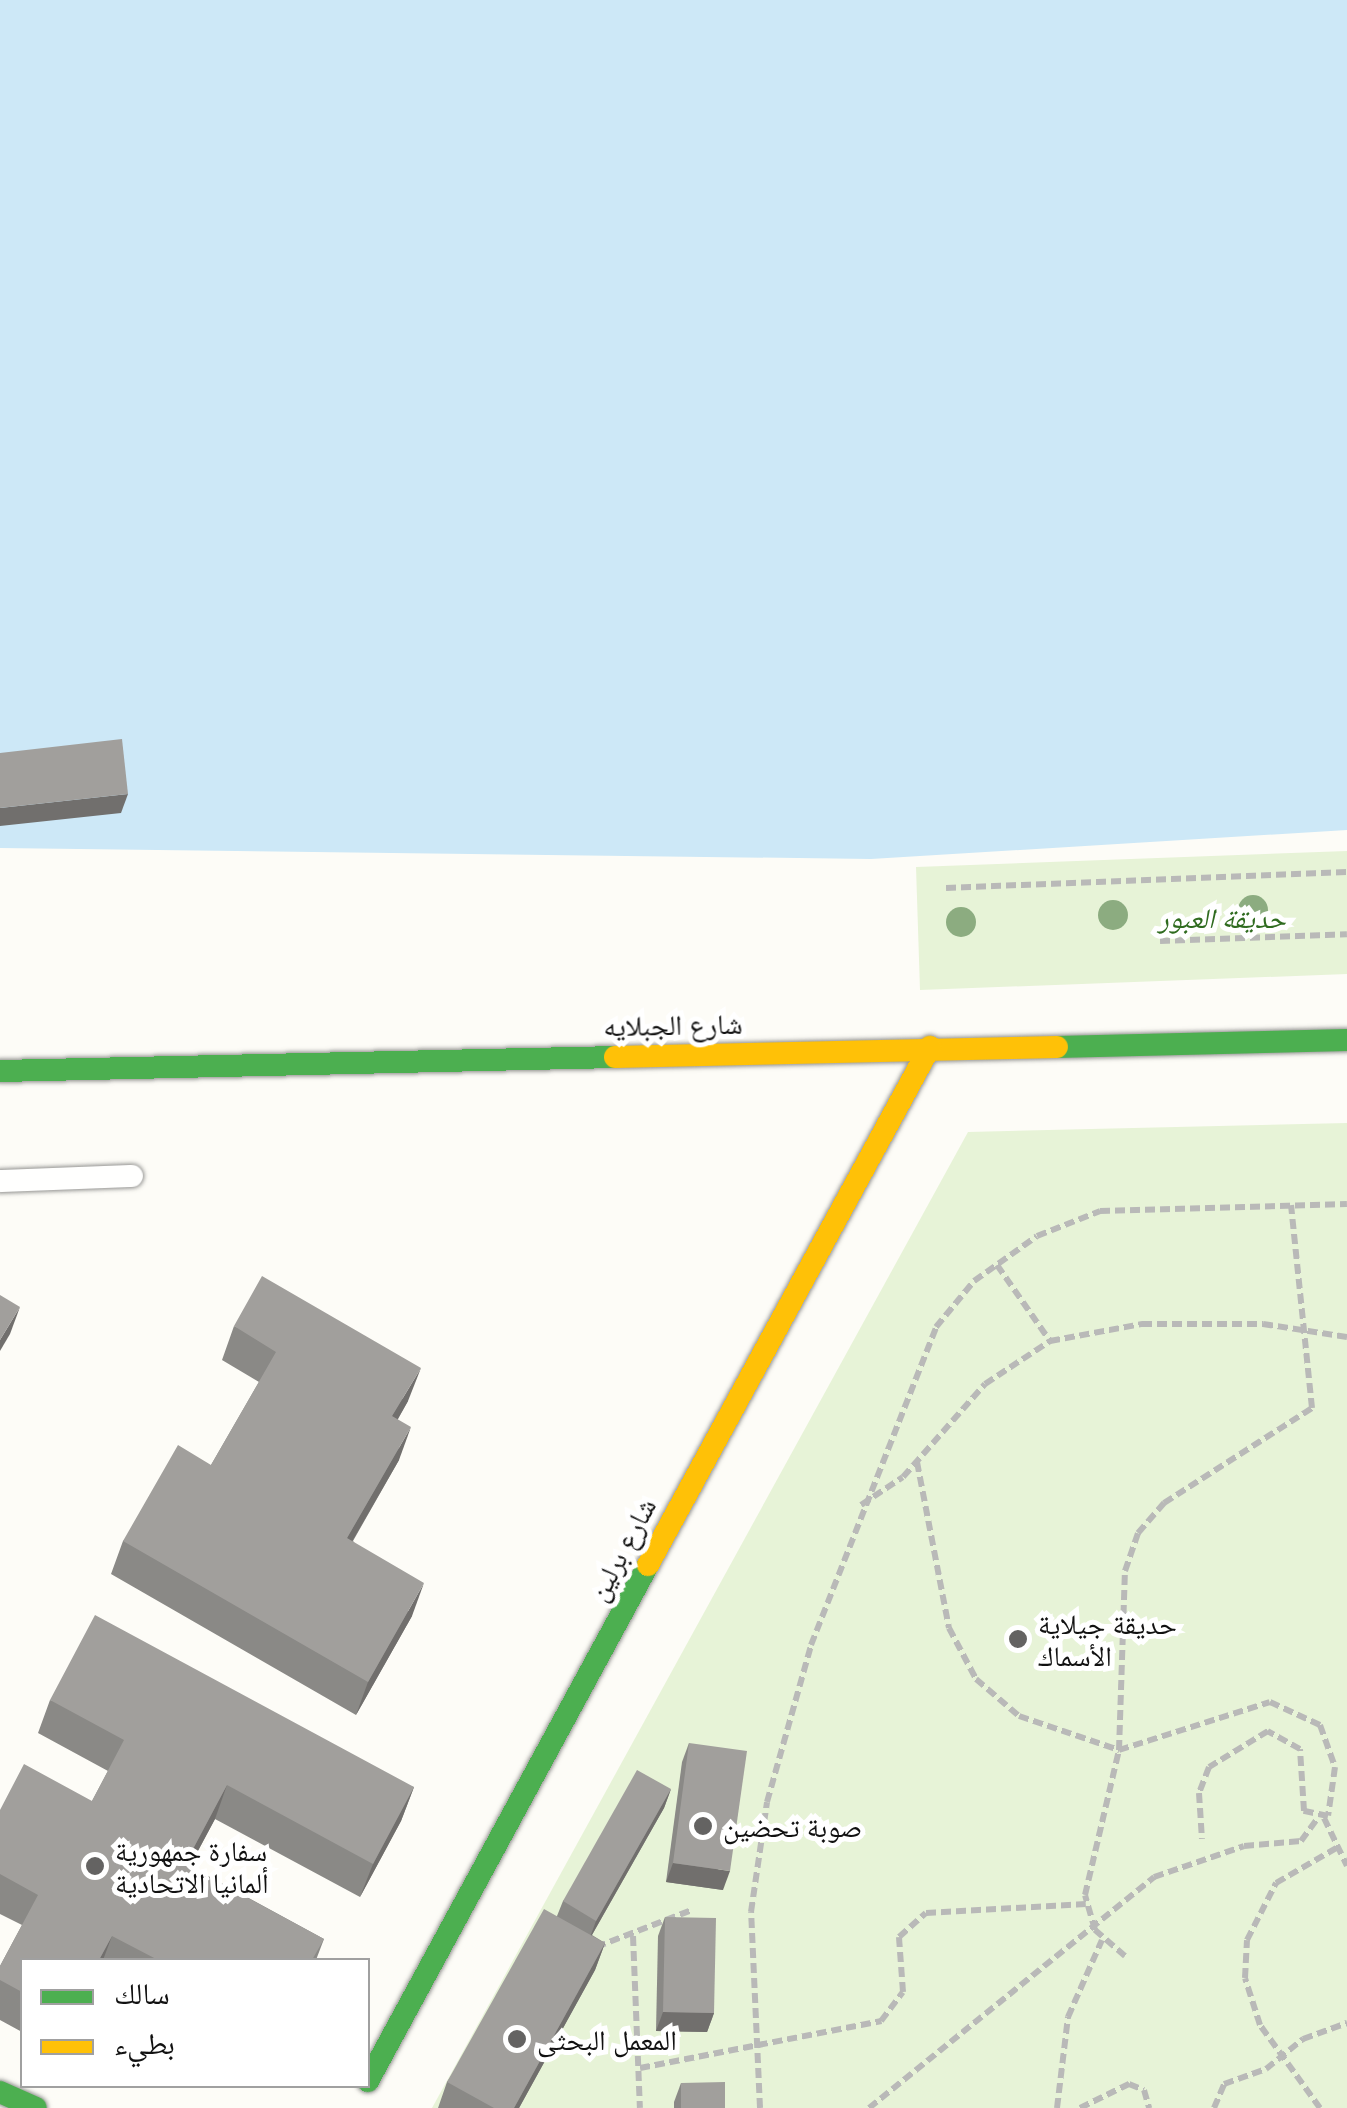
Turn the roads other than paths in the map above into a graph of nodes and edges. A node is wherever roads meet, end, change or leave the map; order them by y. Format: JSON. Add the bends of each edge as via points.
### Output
{"nodes":[{"id":1,"x":1347,"y":1040,"type":"edge"},
{"id":2,"x":930,"y":1047,"type":"junction"},
{"id":3,"x":0,"y":1071,"type":"edge"},
{"id":4,"x":132,"y":1176,"type":"dead end"},
{"id":5,"x":0,"y":1182,"type":"edge"},
{"id":6,"x":370,"y":2077,"type":"edge"},
{"id":7,"x":0,"y":2092,"type":"edge"},
{"id":8,"x":36,"y":2108,"type":"edge"}],
"edges":[{"from":1,"to":2,"type":"street","name":"شارع الجبلايه"},
{"from":2,"to":3,"type":"street","name":"شارع الجبلايه"},
{"from":2,"to":6,"type":"street","name":"شارع برلين"},
{"from":4,"to":5,"type":"lane"},
{"from":7,"to":8,"type":"street"}]}
